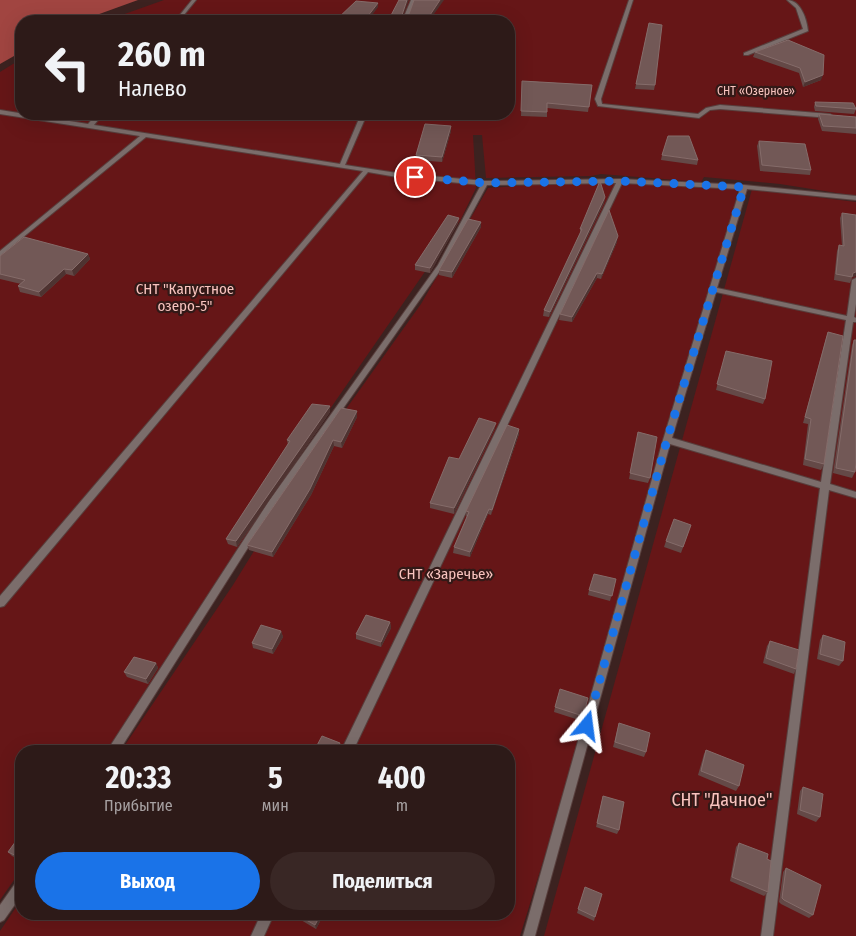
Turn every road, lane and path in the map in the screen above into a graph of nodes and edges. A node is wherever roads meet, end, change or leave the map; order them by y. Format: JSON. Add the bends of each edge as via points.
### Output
{"nodes":[{"id":1,"x":194,"y":0,"type":"edge"},
{"id":2,"x":413,"y":0,"type":"edge"},
{"id":3,"x":630,"y":0,"type":"edge"},
{"id":4,"x":789,"y":0,"type":"edge"},
{"id":5,"x":182,"y":15,"type":"edge"},
{"id":6,"x":407,"y":15,"type":"edge"},
{"id":7,"x":746,"y":54,"type":"dead end"},
{"id":8,"x":0,"y":112,"type":"edge"},
{"id":9,"x":15,"y":115,"type":"edge"},
{"id":10,"x":836,"y":116,"type":"edge"},
{"id":11,"x":47,"y":120,"type":"edge"},
{"id":12,"x":95,"y":120,"type":"edge"},
{"id":13,"x":361,"y":120,"type":"edge"},
{"id":14,"x":89,"y":127,"type":"junction"},
{"id":15,"x":144,"y":136,"type":"junction"},
{"id":16,"x":342,"y":166,"type":"junction"},
{"id":17,"x":367,"y":170,"type":"junction"},
{"id":18,"x":620,"y":181,"type":"junction"},
{"id":19,"x":486,"y":183,"type":"junction"},
{"id":20,"x":744,"y":187,"type":"junction"},
{"id":21,"x":856,"y":198,"type":"edge"},
{"id":22,"x":0,"y":254,"type":"edge"},
{"id":23,"x":856,"y":280,"type":"edge"},
{"id":24,"x":713,"y":288,"type":"junction"},
{"id":25,"x":853,"y":320,"type":"edge"},
{"id":26,"x":667,"y":440,"type":"junction"},
{"id":27,"x":825,"y":486,"type":"junction"},
{"id":28,"x":856,"y":495,"type":"edge"},
{"id":29,"x":0,"y":603,"type":"edge"},
{"id":30,"x":117,"y":745,"type":"edge"},
{"id":31,"x":350,"y":745,"type":"edge"},
{"id":32,"x":15,"y":894,"type":"edge"},
{"id":33,"x":0,"y":916,"type":"edge"},
{"id":34,"x":265,"y":920,"type":"edge"},
{"id":35,"x":257,"y":936,"type":"edge"},
{"id":36,"x":528,"y":936,"type":"edge"},
{"id":37,"x":767,"y":936,"type":"edge"}],
"edges":[{"from":1,"to":5,"type":"lane"},
{"from":2,"to":6,"type":"lane"},
{"from":3,"to":10,"type":"lane","via":[[598,98],[600,106],[699,116],[708,109],[720,107]]},
{"from":4,"to":7,"type":"lane","via":[[798,6],[806,30]]},
{"from":8,"to":9,"type":"lane"},
{"from":11,"to":14,"type":"lane"},
{"from":12,"to":14,"type":"lane"},
{"from":13,"to":16,"type":"lane"},
{"from":14,"to":15,"type":"lane"},
{"from":15,"to":16,"type":"lane"},
{"from":15,"to":22,"type":"lane"},
{"from":16,"to":17,"type":"lane"},
{"from":17,"to":19,"type":"lane"},
{"from":17,"to":29,"type":"lane"},
{"from":18,"to":19,"type":"lane"},
{"from":18,"to":20,"type":"lane"},
{"from":18,"to":31,"type":"lane"},
{"from":19,"to":30,"type":"lane","via":[[441,265],[272,503]]},
{"from":20,"to":21,"type":"lane"},
{"from":20,"to":24,"type":"lane"},
{"from":23,"to":25,"type":"lane"},
{"from":24,"to":25,"type":"lane"},
{"from":24,"to":26,"type":"lane"},
{"from":25,"to":27,"type":"lane"},
{"from":26,"to":27,"type":"lane"},
{"from":26,"to":36,"type":"lane"},
{"from":27,"to":28,"type":"lane"},
{"from":27,"to":37,"type":"lane"},
{"from":32,"to":33,"type":"lane"},
{"from":34,"to":35,"type":"lane"}]}
